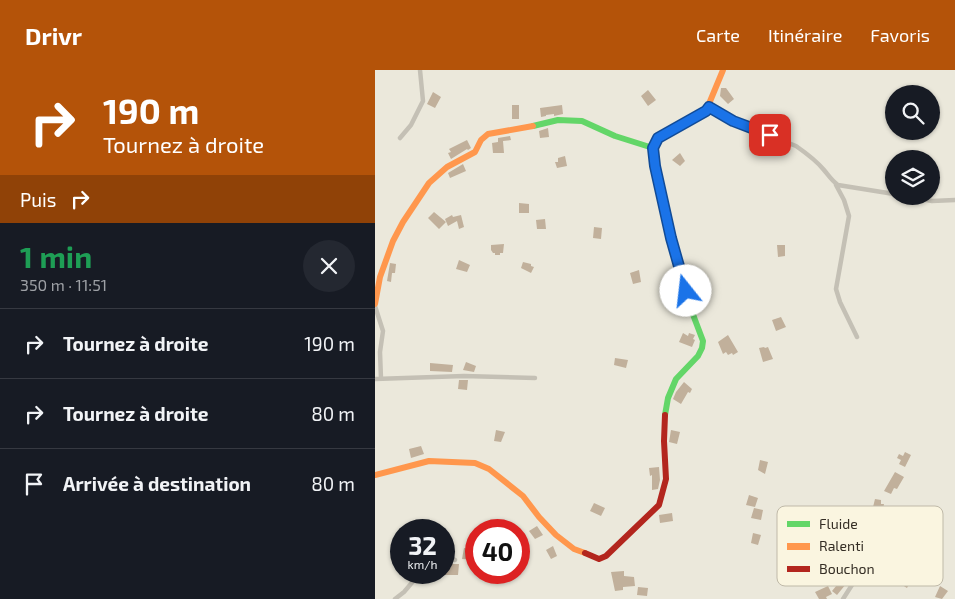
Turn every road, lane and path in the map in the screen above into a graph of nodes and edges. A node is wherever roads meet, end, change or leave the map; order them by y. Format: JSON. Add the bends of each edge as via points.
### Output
{"nodes":[{"id":1,"x":420,"y":70,"type":"edge"},
{"id":2,"x":723,"y":70,"type":"edge"},
{"id":3,"x":709,"y":107,"type":"junction"},
{"id":4,"x":400,"y":138,"type":"dead end"},
{"id":5,"x":653,"y":148,"type":"junction"},
{"id":6,"x":835,"y":183,"type":"junction"},
{"id":7,"x":885,"y":193,"type":"edge"},
{"id":8,"x":955,"y":200,"type":"edge"},
{"id":9,"x":940,"y":201,"type":"edge"},
{"id":10,"x":375,"y":305,"type":"edge"},
{"id":11,"x":857,"y":336,"type":"dead end"},
{"id":12,"x":535,"y":378,"type":"dead end"},
{"id":13,"x":375,"y":379,"type":"edge"},
{"id":14,"x":381,"y":379,"type":"junction"},
{"id":15,"x":375,"y":475,"type":"edge"},
{"id":16,"x":411,"y":584,"type":"edge"},
{"id":17,"x":851,"y":586,"type":"edge"},
{"id":18,"x":395,"y":599,"type":"edge"},
{"id":19,"x":843,"y":599,"type":"edge"}],
"edges":[{"from":1,"to":4,"type":"street","via":[[423,101]]},
{"from":2,"to":3,"type":"street"},
{"from":3,"to":5,"type":"street","via":[[658,138]]},
{"from":3,"to":6,"type":"street","via":[[733,121],[796,146],[815,160]]},
{"from":5,"to":10,"type":"street","via":[[582,121],[558,120],[488,134],[475,152],[447,167],[429,184],[403,222],[380,277]]},
{"from":5,"to":15,"type":"street","via":[[678,265],[703,341],[698,356],[676,379],[668,398],[664,440],[666,479],[659,505],[618,546],[599,559],[574,550],[539,517],[523,496],[489,469],[475,463],[429,462]]},
{"from":6,"to":7,"type":"street"},
{"from":6,"to":11,"type":"street","via":[[849,216],[836,289]]},
{"from":8,"to":9,"type":"street"},
{"from":10,"to":14,"type":"street","via":[[383,331]]},
{"from":12,"to":14,"type":"street"},
{"from":13,"to":14,"type":"street"},
{"from":16,"to":18,"type":"street"},
{"from":17,"to":19,"type":"street"}]}
